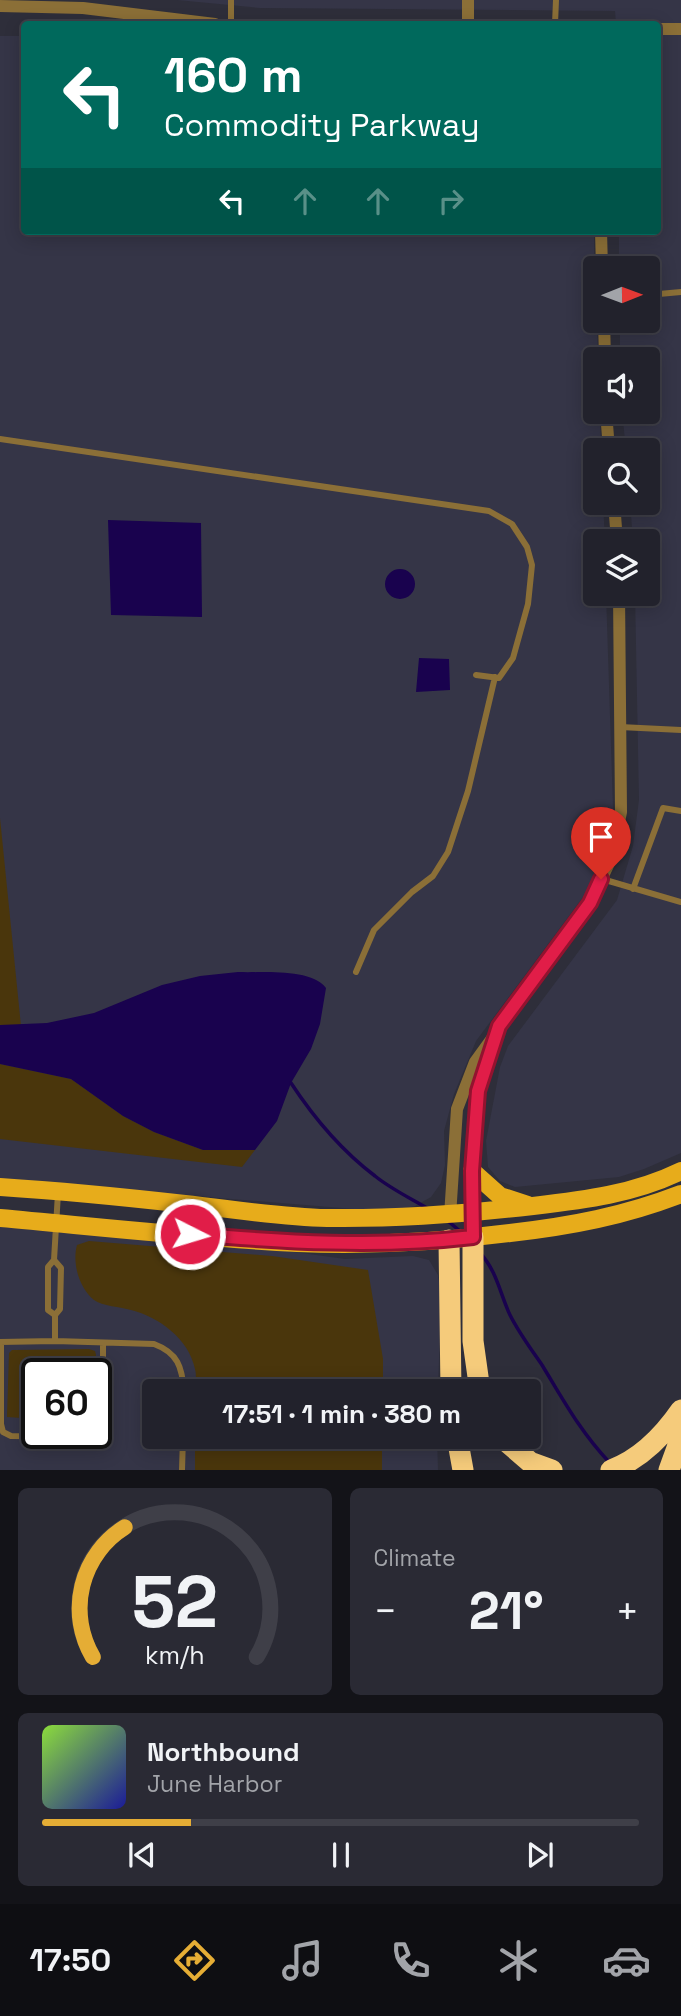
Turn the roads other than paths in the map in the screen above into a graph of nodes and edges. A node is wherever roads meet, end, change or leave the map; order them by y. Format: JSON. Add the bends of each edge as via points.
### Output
{"nodes":[{"id":1,"x":231,"y":0,"type":"edge"},
{"id":2,"x":468,"y":0,"type":"edge"},
{"id":3,"x":556,"y":0,"type":"edge"},
{"id":4,"x":25,"y":3,"type":"edge"},
{"id":5,"x":82,"y":4,"type":"edge"},
{"id":6,"x":0,"y":6,"type":"edge"},
{"id":7,"x":195,"y":21,"type":"edge"},
{"id":8,"x":231,"y":21,"type":"edge"},
{"id":9,"x":468,"y":21,"type":"edge"},
{"id":10,"x":555,"y":21,"type":"edge"},
{"id":11,"x":661,"y":29,"type":"edge"},
{"id":12,"x":681,"y":29,"type":"edge"},
{"id":13,"x":601,"y":235,"type":"edge"},
{"id":14,"x":602,"y":256,"type":"edge"},
{"id":15,"x":681,"y":293,"type":"edge"},
{"id":16,"x":660,"y":294,"type":"edge"},
{"id":17,"x":0,"y":439,"type":"edge"},
{"id":18,"x":619,"y":606,"type":"edge"},
{"id":19,"x":476,"y":675,"type":"dead end"},
{"id":20,"x":495,"y":677,"type":"junction"},
{"id":21,"x":620,"y":727,"type":"junction"},
{"id":22,"x":681,"y":730,"type":"edge"},
{"id":23,"x":681,"y":811,"type":"edge"},
{"id":24,"x":601,"y":879,"type":"junction"},
{"id":25,"x":633,"y":889,"type":"junction"},
{"id":26,"x":681,"y":902,"type":"edge"},
{"id":27,"x":356,"y":972,"type":"dead end"},
{"id":28,"x":499,"y":1026,"type":"junction"},
{"id":29,"x":472,"y":1171,"type":"junction"},
{"id":30,"x":681,"y":1171,"type":"edge"},
{"id":31,"x":0,"y":1187,"type":"edge"},
{"id":32,"x":58,"y":1192,"type":"junction"},
{"id":33,"x":681,"y":1195,"type":"edge"},
{"id":34,"x":532,"y":1206,"type":"junction"},
{"id":35,"x":473,"y":1214,"type":"junction"},
{"id":36,"x":450,"y":1216,"type":"junction"},
{"id":37,"x":0,"y":1218,"type":"edge"},
{"id":38,"x":56,"y":1223,"type":"junction"},
{"id":39,"x":473,"y":1237,"type":"junction"},
{"id":40,"x":449,"y":1240,"type":"junction"},
{"id":41,"x":54,"y":1260,"type":"junction"},
{"id":42,"x":55,"y":1315,"type":"junction"},
{"id":43,"x":55,"y":1341,"type":"junction"},
{"id":44,"x":1,"y":1342,"type":"edge"},
{"id":45,"x":103,"y":1343,"type":"junction"},
{"id":46,"x":183,"y":1379,"type":"edge"},
{"id":47,"x":451,"y":1379,"type":"edge"},
{"id":48,"x":478,"y":1379,"type":"edge"},
{"id":49,"x":681,"y":1410,"type":"edge"},
{"id":50,"x":681,"y":1437,"type":"edge"},
{"id":51,"x":183,"y":1449,"type":"edge"},
{"id":52,"x":459,"y":1449,"type":"edge"},
{"id":53,"x":515,"y":1449,"type":"edge"},
{"id":54,"x":182,"y":1470,"type":"edge"},
{"id":55,"x":463,"y":1470,"type":"edge"},
{"id":56,"x":552,"y":1470,"type":"edge"},
{"id":57,"x":611,"y":1470,"type":"edge"},
{"id":58,"x":669,"y":1470,"type":"edge"}],
"edges":[{"from":1,"to":8,"type":"lane"},
{"from":2,"to":9,"type":"street"},
{"from":3,"to":10,"type":"lane"},
{"from":4,"to":5,"type":"street"},
{"from":4,"to":6,"type":"street"},
{"from":5,"to":7,"type":"street"},
{"from":11,"to":12,"type":"street"},
{"from":13,"to":14,"type":"street"},
{"from":15,"to":16,"type":"lane"},
{"from":17,"to":20,"type":"lane","via":[[489,511],[512,524],[532,565],[528,604],[513,658],[499,678]]},
{"from":18,"to":21,"type":"street"},
{"from":19,"to":20,"type":"lane"},
{"from":20,"to":27,"type":"lane","via":[[448,852],[433,876],[374,930]]},
{"from":21,"to":22,"type":"lane"},
{"from":21,"to":24,"type":"street","via":[[621,811],[612,857]]},
{"from":23,"to":25,"type":"lane","via":[[663,808]]},
{"from":24,"to":25,"type":"lane"},
{"from":24,"to":28,"type":"street","via":[[590,903]]},
{"from":25,"to":26,"type":"lane"},
{"from":28,"to":29,"type":"street","via":[[478,1091]]},
{"from":28,"to":36,"type":"street","via":[[475,1062],[457,1109]]},
{"from":29,"to":34,"type":"main road","via":[[500,1196]]},
{"from":29,"to":35,"type":"street"},
{"from":30,"to":34,"type":"main road","via":[[619,1194]]},
{"from":31,"to":32,"type":"main road"},
{"from":32,"to":36,"type":"main road","via":[[324,1218]]},
{"from":32,"to":38,"type":"lane"},
{"from":33,"to":39,"type":"main road","via":[[638,1211],[570,1226]]},
{"from":34,"to":35,"type":"main road"},
{"from":35,"to":36,"type":"main road"},
{"from":35,"to":39,"type":"main road"},
{"from":36,"to":40,"type":"main road"},
{"from":37,"to":38,"type":"main road"},
{"from":38,"to":40,"type":"main road","via":[[298,1243]]},
{"from":38,"to":41,"type":"lane"},
{"from":39,"to":40,"type":"main road"},
{"from":39,"to":48,"type":"highway","via":[[473,1341]]},
{"from":40,"to":47,"type":"highway"},
{"from":41,"to":42,"type":"lane","via":[[61,1268],[60,1309]]},
{"from":41,"to":42,"type":"lane","via":[[48,1267],[48,1310]]},
{"from":42,"to":43,"type":"lane"},
{"from":43,"to":44,"type":"lane"},
{"from":43,"to":45,"type":"lane"},
{"from":44,"to":45,"type":"lane","via":[[3,1432],[10,1436],[88,1437],[99,1435],[103,1426]]},
{"from":45,"to":46,"type":"lane","via":[[165,1348],[181,1364]]},
{"from":49,"to":57,"type":"highway","via":[[649,1449]]},
{"from":50,"to":58,"type":"highway"},
{"from":51,"to":54,"type":"lane"},
{"from":52,"to":55,"type":"highway"},
{"from":53,"to":56,"type":"highway","via":[[530,1462]]}]}
